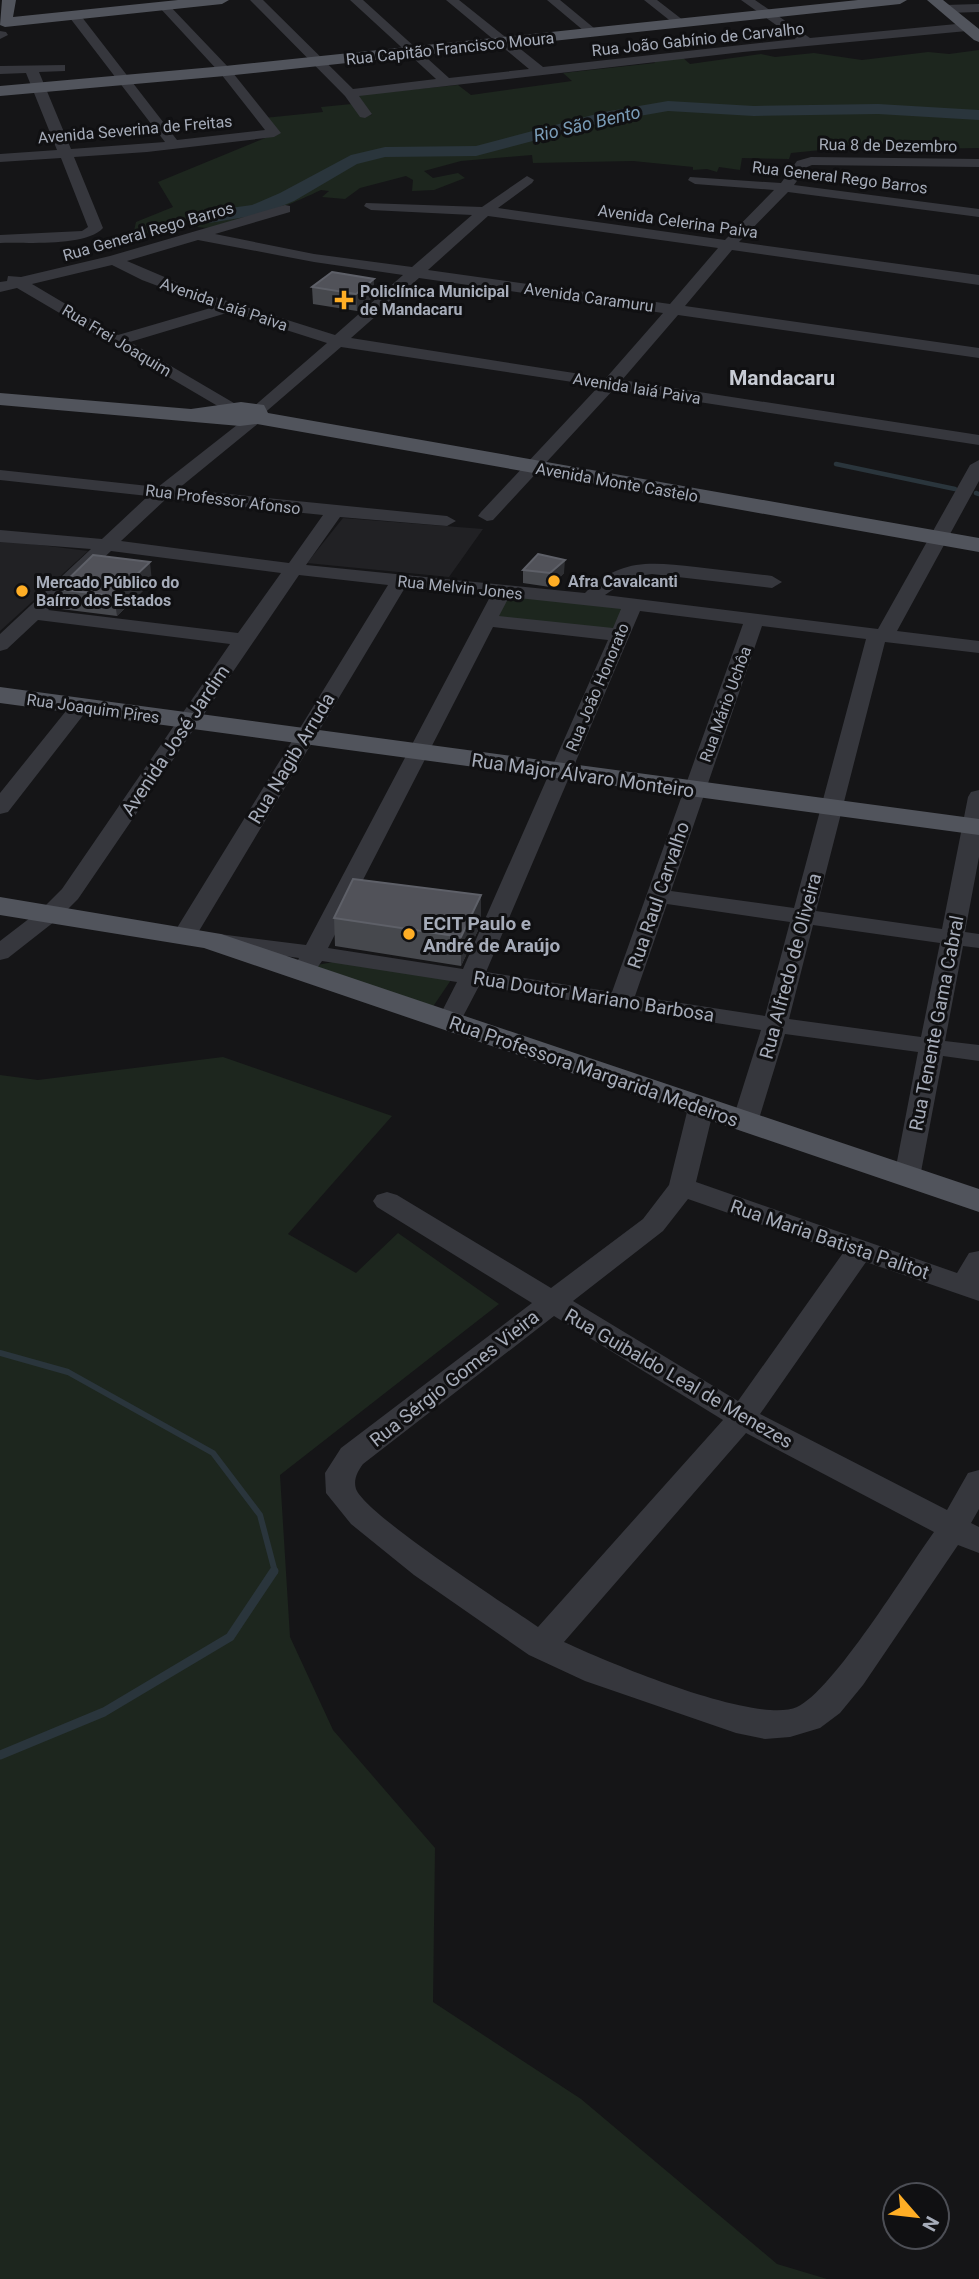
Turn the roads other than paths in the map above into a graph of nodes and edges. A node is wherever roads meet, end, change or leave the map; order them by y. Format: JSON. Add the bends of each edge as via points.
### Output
{"nodes":[{"id":1,"x":9,"y":0,"type":"edge"},
{"id":2,"x":211,"y":0,"type":"edge"},
{"id":3,"x":256,"y":0,"type":"edge"},
{"id":4,"x":356,"y":0,"type":"edge"},
{"id":5,"x":452,"y":0,"type":"edge"},
{"id":6,"x":553,"y":0,"type":"edge"},
{"id":7,"x":650,"y":0,"type":"edge"},
{"id":8,"x":747,"y":0,"type":"edge"},
{"id":9,"x":900,"y":0,"type":"edge"},
{"id":10,"x":923,"y":0,"type":"edge"},
{"id":11,"x":844,"y":3,"type":"edge"},
{"id":12,"x":938,"y":3,"type":"edge"},
{"id":13,"x":164,"y":6,"type":"junction"},
{"id":14,"x":979,"y":8,"type":"edge"},
{"id":15,"x":768,"y":14,"type":"junction"},
{"id":16,"x":74,"y":15,"type":"junction"},
{"id":17,"x":682,"y":24,"type":"junction"},
{"id":18,"x":3,"y":30,"type":"edge"},
{"id":19,"x":973,"y":32,"type":"edge"},
{"id":20,"x":594,"y":33,"type":"junction"},
{"id":21,"x":503,"y":42,"type":"junction"},
{"id":22,"x":809,"y":43,"type":"junction"},
{"id":23,"x":412,"y":51,"type":"junction"},
{"id":24,"x":319,"y":62,"type":"junction"},
{"id":25,"x":61,"y":68,"type":"dead end"},
{"id":26,"x":31,"y":69,"type":"junction"},
{"id":27,"x":0,"y":70,"type":"edge"},
{"id":28,"x":225,"y":72,"type":"junction"},
{"id":29,"x":542,"y":73,"type":"junction"},
{"id":30,"x":126,"y":82,"type":"junction"},
{"id":31,"x":447,"y":83,"type":"junction"},
{"id":32,"x":39,"y":88,"type":"junction"},
{"id":33,"x":0,"y":91,"type":"edge"},
{"id":34,"x":350,"y":93,"type":"junction"},
{"id":35,"x":365,"y":114,"type":"dead end"},
{"id":36,"x":174,"y":145,"type":"junction"},
{"id":37,"x":66,"y":154,"type":"junction"},
{"id":38,"x":0,"y":158,"type":"edge"},
{"id":39,"x":979,"y":163,"type":"edge"},
{"id":40,"x":527,"y":180,"type":"dead end"},
{"id":41,"x":695,"y":180,"type":"dead end"},
{"id":42,"x":784,"y":188,"type":"junction"},
{"id":43,"x":371,"y":206,"type":"dead end"},
{"id":44,"x":285,"y":209,"type":"dead end"},
{"id":45,"x":485,"y":211,"type":"junction"},
{"id":46,"x":979,"y":213,"type":"edge"},
{"id":47,"x":201,"y":236,"type":"junction"},
{"id":48,"x":0,"y":239,"type":"edge"},
{"id":49,"x":728,"y":245,"type":"junction"},
{"id":50,"x":114,"y":260,"type":"junction"},
{"id":51,"x":0,"y":270,"type":"edge"},
{"id":52,"x":415,"y":272,"type":"junction"},
{"id":53,"x":979,"y":280,"type":"edge"},
{"id":54,"x":20,"y":284,"type":"junction"},
{"id":55,"x":0,"y":287,"type":"edge"},
{"id":56,"x":229,"y":307,"type":"junction"},
{"id":57,"x":674,"y":310,"type":"junction"},
{"id":58,"x":118,"y":340,"type":"junction"},
{"id":59,"x":337,"y":341,"type":"junction"},
{"id":60,"x":979,"y":353,"type":"edge"},
{"id":61,"x":609,"y":384,"type":"junction"},
{"id":62,"x":0,"y":399,"type":"edge"},
{"id":63,"x":242,"y":416,"type":"junction"},
{"id":64,"x":979,"y":440,"type":"edge"},
{"id":65,"x":979,"y":465,"type":"edge"},
{"id":66,"x":535,"y":468,"type":"junction"},
{"id":67,"x":0,"y":475,"type":"edge"},
{"id":68,"x":164,"y":491,"type":"junction"},
{"id":69,"x":334,"y":513,"type":"junction"},
{"id":70,"x":487,"y":516,"type":"dead end"},
{"id":71,"x":447,"y":521,"type":"dead end"},
{"id":72,"x":0,"y":536,"type":"edge"},
{"id":73,"x":941,"y":537,"type":"junction"},
{"id":74,"x":109,"y":545,"type":"junction"},
{"id":75,"x":979,"y":545,"type":"edge"},
{"id":76,"x":293,"y":569,"type":"junction"},
{"id":77,"x":400,"y":581,"type":"junction"},
{"id":78,"x":772,"y":582,"type":"dead end"},
{"id":79,"x":502,"y":592,"type":"junction"},
{"id":80,"x":589,"y":600,"type":"junction"},
{"id":81,"x":633,"y":604,"type":"junction"},
{"id":82,"x":33,"y":614,"type":"junction"},
{"id":83,"x":755,"y":618,"type":"junction"},
{"id":84,"x":488,"y":621,"type":"junction"},
{"id":85,"x":618,"y":635,"type":"junction"},
{"id":86,"x":881,"y":635,"type":"junction"},
{"id":87,"x":243,"y":640,"type":"junction"},
{"id":88,"x":0,"y":645,"type":"edge"},
{"id":89,"x":979,"y":647,"type":"edge"},
{"id":90,"x":0,"y":695,"type":"edge"},
{"id":91,"x":81,"y":705,"type":"junction"},
{"id":92,"x":186,"y":721,"type":"junction"},
{"id":93,"x":302,"y":737,"type":"junction"},
{"id":94,"x":419,"y":753,"type":"junction"},
{"id":95,"x":561,"y":771,"type":"junction"},
{"id":96,"x":695,"y":790,"type":"junction"},
{"id":97,"x":979,"y":797,"type":"edge"},
{"id":98,"x":3,"y":799,"type":"edge"},
{"id":99,"x":833,"y":808,"type":"junction"},
{"id":100,"x":976,"y":827,"type":"edge"},
{"id":101,"x":343,"y":896,"type":"junction"},
{"id":102,"x":658,"y":896,"type":"junction"},
{"id":103,"x":368,"y":899,"type":"edge"},
{"id":104,"x":0,"y":906,"type":"edge"},
{"id":105,"x":51,"y":913,"type":"junction"},
{"id":106,"x":471,"y":914,"type":"edge"},
{"id":107,"x":803,"y":916,"type":"junction"},
{"id":108,"x":497,"y":917,"type":"junction"},
{"id":109,"x":197,"y":938,"type":"junction"},
{"id":110,"x":954,"y":938,"type":"junction"},
{"id":111,"x":979,"y":941,"type":"edge"},
{"id":112,"x":0,"y":953,"type":"edge"},
{"id":113,"x":310,"y":962,"type":"junction"},
{"id":114,"x":472,"y":978,"type":"junction"},
{"id":115,"x":622,"y":999,"type":"junction"},
{"id":116,"x":449,"y":1021,"type":"junction"},
{"id":117,"x":775,"y":1025,"type":"junction"},
{"id":118,"x":931,"y":1046,"type":"junction"},
{"id":119,"x":979,"y":1053,"type":"edge"},
{"id":120,"x":701,"y":1108,"type":"junction"},
{"id":121,"x":745,"y":1122,"type":"junction"},
{"id":122,"x":906,"y":1177,"type":"junction"},
{"id":123,"x":681,"y":1187,"type":"junction"},
{"id":124,"x":387,"y":1201,"type":"dead end"},
{"id":125,"x":979,"y":1201,"type":"edge"},
{"id":126,"x":860,"y":1250,"type":"junction"},
{"id":127,"x":979,"y":1260,"type":"edge"},
{"id":128,"x":971,"y":1289,"type":"edge"},
{"id":129,"x":551,"y":1303,"type":"junction"},
{"id":130,"x":742,"y":1418,"type":"junction"},
{"id":131,"x":979,"y":1481,"type":"edge"},
{"id":132,"x":966,"y":1535,"type":"edge"},
{"id":133,"x":541,"y":1646,"type":"junction"},
{"id":134,"x":737,"y":1719,"type":"joint"}],
"edges":[{"from":1,"to":18,"type":"main road"},
{"from":2,"to":13,"type":"main road"},
{"from":3,"to":24,"type":"street"},
{"from":4,"to":23,"type":"street"},
{"from":5,"to":21,"type":"street"},
{"from":6,"to":20,"type":"street"},
{"from":7,"to":17,"type":"street"},
{"from":8,"to":15,"type":"street"},
{"from":9,"to":11,"type":"main road","name":"Rua Capitão Francisco Moura"},
{"from":10,"to":12,"type":"main road"},
{"from":11,"to":15,"type":"main road","name":"Rua Capitão Francisco Moura"},
{"from":12,"to":14,"type":"street"},
{"from":12,"to":19,"type":"main road"},
{"from":13,"to":16,"type":"main road"},
{"from":13,"to":28,"type":"street"},
{"from":15,"to":17,"type":"main road","name":"Rua Capitão Francisco Moura"},
{"from":15,"to":22,"type":"street"},
{"from":16,"to":18,"type":"main road"},
{"from":16,"to":30,"type":"street"},
{"from":17,"to":20,"type":"main road","name":"Rua Capitão Francisco Moura"},
{"from":19,"to":22,"type":"street","name":"Rua João Gabínio de Carvalho"},
{"from":20,"to":21,"type":"main road","name":"Rua Capitão Francisco Moura"},
{"from":21,"to":23,"type":"main road","name":"Rua Capitão Francisco Moura"},
{"from":21,"to":29,"type":"street"},
{"from":22,"to":29,"type":"street","name":"Rua João Gabínio de Carvalho"},
{"from":23,"to":24,"type":"main road","name":"Rua Capitão Francisco Moura"},
{"from":23,"to":31,"type":"street"},
{"from":24,"to":28,"type":"main road","name":"Rua Capitão Francisco Moura"},
{"from":24,"to":34,"type":"street"},
{"from":25,"to":26,"type":"street"},
{"from":26,"to":27,"type":"street"},
{"from":26,"to":32,"type":"street"},
{"from":28,"to":30,"type":"main road","name":"Rua Capitão Francisco Moura"},
{"from":28,"to":36,"type":"street","name":"Avenida Severina de Freitas","via":[[274,133]]},
{"from":29,"to":31,"type":"street","name":"Rua João Gabínio de Carvalho"},
{"from":30,"to":32,"type":"main road","name":"Rua Capitão Francisco Moura"},
{"from":30,"to":36,"type":"street"},
{"from":31,"to":34,"type":"street","name":"Rua João Gabínio de Carvalho"},
{"from":32,"to":33,"type":"main road","name":"Rua Capitão Francisco Moura"},
{"from":32,"to":37,"type":"street"},
{"from":34,"to":35,"type":"street"},
{"from":36,"to":37,"type":"street","name":"Avenida Severina de Freitas"},
{"from":37,"to":38,"type":"street","name":"Avenida Severina de Freitas"},
{"from":37,"to":48,"type":"street","via":[[96,228],[71,236]]},
{"from":39,"to":42,"type":"street","name":"Rua 8 de Dezembro","via":[[811,162],[799,168]]},
{"from":40,"to":45,"type":"street"},
{"from":41,"to":42,"type":"street","name":"Rua General Rego Barros"},
{"from":42,"to":46,"type":"street","name":"Rua General Rego Barros"},
{"from":42,"to":49,"type":"street"},
{"from":43,"to":45,"type":"street","name":"Avenida Celerina Paiva"},
{"from":44,"to":47,"type":"street","name":"Rua General Rego Barros"},
{"from":45,"to":49,"type":"street","name":"Avenida Celerina Paiva"},
{"from":45,"to":52,"type":"street"},
{"from":47,"to":50,"type":"street","name":"Rua General Rego Barros"},
{"from":47,"to":52,"type":"street","name":"Avenida Caramuru"},
{"from":49,"to":53,"type":"street","name":"Avenida Celerina Paiva"},
{"from":49,"to":57,"type":"street"},
{"from":50,"to":54,"type":"street","name":"Rua General Rego Barros"},
{"from":50,"to":56,"type":"street","name":"Avenida Laiá Paiva"},
{"from":51,"to":54,"type":"street","name":"Rua Frei Joaquim"},
{"from":52,"to":57,"type":"street","name":"Avenida Caramuru"},
{"from":52,"to":59,"type":"street"},
{"from":54,"to":55,"type":"street","name":"Rua General Rego Barros"},
{"from":54,"to":58,"type":"street","name":"Rua Frei Joaquim"},
{"from":56,"to":58,"type":"street"},
{"from":56,"to":59,"type":"street","name":"Avenida Laiá Paiva"},
{"from":57,"to":60,"type":"street","name":"Avenida Caramuru"},
{"from":57,"to":61,"type":"street"},
{"from":58,"to":63,"type":"street","name":"Rua Frei Joaquim"},
{"from":59,"to":61,"type":"street","name":"Avenida Iaiá Paiva"},
{"from":59,"to":63,"type":"street","via":[[274,397]]},
{"from":61,"to":64,"type":"street","name":"Avenida Iaiá Paiva"},
{"from":61,"to":66,"type":"street"},
{"from":62,"to":63,"type":"main road","name":"Avenida Monte Castelo"},
{"from":63,"to":66,"type":"main road","name":"Avenida Monte Castelo"},
{"from":63,"to":68,"type":"street"},
{"from":65,"to":73,"type":"street","name":"Rua Alfredo de Oliveira"},
{"from":66,"to":70,"type":"street"},
{"from":66,"to":73,"type":"main road","name":"Avenida Monte Castelo"},
{"from":67,"to":68,"type":"street","name":"Rua Professor Afonso"},
{"from":68,"to":69,"type":"street","name":"Rua Professor Afonso"},
{"from":68,"to":74,"type":"street"},
{"from":69,"to":71,"type":"street","name":"Rua Professor Afonso"},
{"from":69,"to":76,"type":"street","name":"Avenida José Jardim"},
{"from":72,"to":74,"type":"street","name":"Rua Melvin Jones"},
{"from":73,"to":75,"type":"main road","name":"Avenida Monte Castelo"},
{"from":73,"to":86,"type":"street","name":"Rua Alfredo de Oliveira"},
{"from":74,"to":76,"type":"street","name":"Rua Melvin Jones"},
{"from":74,"to":82,"type":"street"},
{"from":76,"to":77,"type":"street","name":"Rua Melvin Jones"},
{"from":76,"to":87,"type":"street","name":"Avenida José Jardim"},
{"from":77,"to":79,"type":"street","name":"Rua Melvin Jones"},
{"from":77,"to":93,"type":"street","name":"Rua Nagib Arruda"},
{"from":78,"to":80,"type":"street","via":[[635,569],[611,579]]},
{"from":79,"to":80,"type":"street","name":"Rua Melvin Jones"},
{"from":79,"to":84,"type":"street"},
{"from":80,"to":81,"type":"street","name":"Rua Melvin Jones"},
{"from":81,"to":83,"type":"street","name":"Rua Melvin Jones"},
{"from":81,"to":85,"type":"street","name":"Rua João Honorato"},
{"from":82,"to":87,"type":"street"},
{"from":82,"to":88,"type":"street"},
{"from":83,"to":86,"type":"street","name":"Rua Melvin Jones"},
{"from":83,"to":96,"type":"street","name":"Rua Mário Uchôa"},
{"from":84,"to":85,"type":"street"},
{"from":84,"to":94,"type":"street"},
{"from":85,"to":95,"type":"street","name":"Rua João Honorato"},
{"from":86,"to":89,"type":"street","name":"Rua Melvin Jones"},
{"from":86,"to":99,"type":"street","name":"Rua Alfredo de Oliveira"},
{"from":87,"to":92,"type":"street","name":"Avenida José Jardim"},
{"from":90,"to":91,"type":"main road","name":"Rua Joaquim Pires"},
{"from":91,"to":92,"type":"main road","name":"Rua Joaquim Pires"},
{"from":91,"to":98,"type":"street"},
{"from":92,"to":93,"type":"main road","name":"Rua Major Álvaro Monteiro"},
{"from":92,"to":105,"type":"street","name":"Avenida José Jardim","via":[[88,869]]},
{"from":93,"to":94,"type":"main road","name":"Rua Major Álvaro Monteiro"},
{"from":93,"to":109,"type":"street","name":"Rua Nagib Arruda"},
{"from":94,"to":95,"type":"main road","name":"Rua Major Álvaro Monteiro"},
{"from":94,"to":101,"type":"street"},
{"from":95,"to":96,"type":"main road","name":"Rua Major Álvaro Monteiro"},
{"from":95,"to":108,"type":"street","name":"Rua João Honorato"},
{"from":96,"to":99,"type":"main road","name":"Rua Major Álvaro Monteiro"},
{"from":96,"to":102,"type":"street","name":"Rua Raul Carvalho"},
{"from":97,"to":100,"type":"street","name":"Rua Tenente Gama Cabral"},
{"from":99,"to":100,"type":"main road","name":"Rua Major Álvaro Monteiro"},
{"from":99,"to":107,"type":"street","name":"Rua Alfredo de Oliveira"},
{"from":100,"to":110,"type":"street","name":"Rua Tenente Gama Cabral"},
{"from":101,"to":103,"type":"street"},
{"from":101,"to":113,"type":"street"},
{"from":102,"to":107,"type":"street"},
{"from":102,"to":115,"type":"street","name":"Rua Raul Carvalho"},
{"from":104,"to":105,"type":"main road","name":"Rua Professora Margarida Medeiros"},
{"from":105,"to":109,"type":"main road","name":"Rua Professora Margarida Medeiros"},
{"from":105,"to":112,"type":"street","name":"Avenida José Jardim"},
{"from":106,"to":108,"type":"street"},
{"from":107,"to":110,"type":"street"},
{"from":107,"to":117,"type":"street","name":"Rua Alfredo de Oliveira"},
{"from":108,"to":114,"type":"street","name":"Rua João Honorato"},
{"from":109,"to":113,"type":"main road","name":"Rua Professora Margarida Medeiros"},
{"from":110,"to":111,"type":"street"},
{"from":110,"to":118,"type":"street","name":"Rua Tenente Gama Cabral"},
{"from":113,"to":114,"type":"street","name":"Rua Doutor Mariano Barbosa"},
{"from":113,"to":116,"type":"main road","name":"Rua Professora Margarida Medeiros"},
{"from":114,"to":115,"type":"street","name":"Rua Doutor Mariano Barbosa"},
{"from":114,"to":116,"type":"street","name":"Rua João Honorato"},
{"from":115,"to":117,"type":"street","name":"Rua Doutor Mariano Barbosa"},
{"from":116,"to":120,"type":"main road","name":"Rua Professora Margarida Medeiros"},
{"from":117,"to":118,"type":"street","name":"Rua Doutor Mariano Barbosa"},
{"from":117,"to":121,"type":"street","name":"Rua Alfredo de Oliveira"},
{"from":118,"to":119,"type":"street","name":"Rua Doutor Mariano Barbosa"},
{"from":118,"to":122,"type":"street","name":"Rua Tenente Gama Cabral"},
{"from":120,"to":121,"type":"main road","name":"Rua Professora Margarida Medeiros"},
{"from":120,"to":123,"type":"street","name":"Rua Sérgio Gomes Vieira"},
{"from":121,"to":122,"type":"main road","name":"Rua Professora Margarida Medeiros"},
{"from":122,"to":125,"type":"main road","name":"Rua Professora Margarida Medeiros"},
{"from":123,"to":126,"type":"street","name":"Rua Maria Batista Palitot"},
{"from":123,"to":129,"type":"street","name":"Rua Sérgio Gomes Vieira","via":[[663,1214],[636,1240]]},
{"from":124,"to":129,"type":"street","name":"Rua Guibaldo Leal de Menezes"},
{"from":126,"to":128,"type":"street","name":"Rua Maria Batista Palitot"},
{"from":126,"to":130,"type":"street"},
{"from":127,"to":128,"type":"street"},
{"from":129,"to":130,"type":"street","name":"Rua Guibaldo Leal de Menezes"},
{"from":129,"to":133,"type":"street","name":"Rua Sérgio Gomes Vieira","via":[[352,1456],[340,1474],[341,1493],[362,1516]]},
{"from":130,"to":132,"type":"street","name":"Rua Guibaldo Leal de Menezes"},
{"from":130,"to":133,"type":"street"},
{"from":131,"to":132,"type":"street"},
{"from":132,"to":134,"type":"street","via":[[828,1703],[808,1718],[790,1723],[765,1725]]},
{"from":133,"to":134,"type":"street","via":[[597,1672]]}]}
